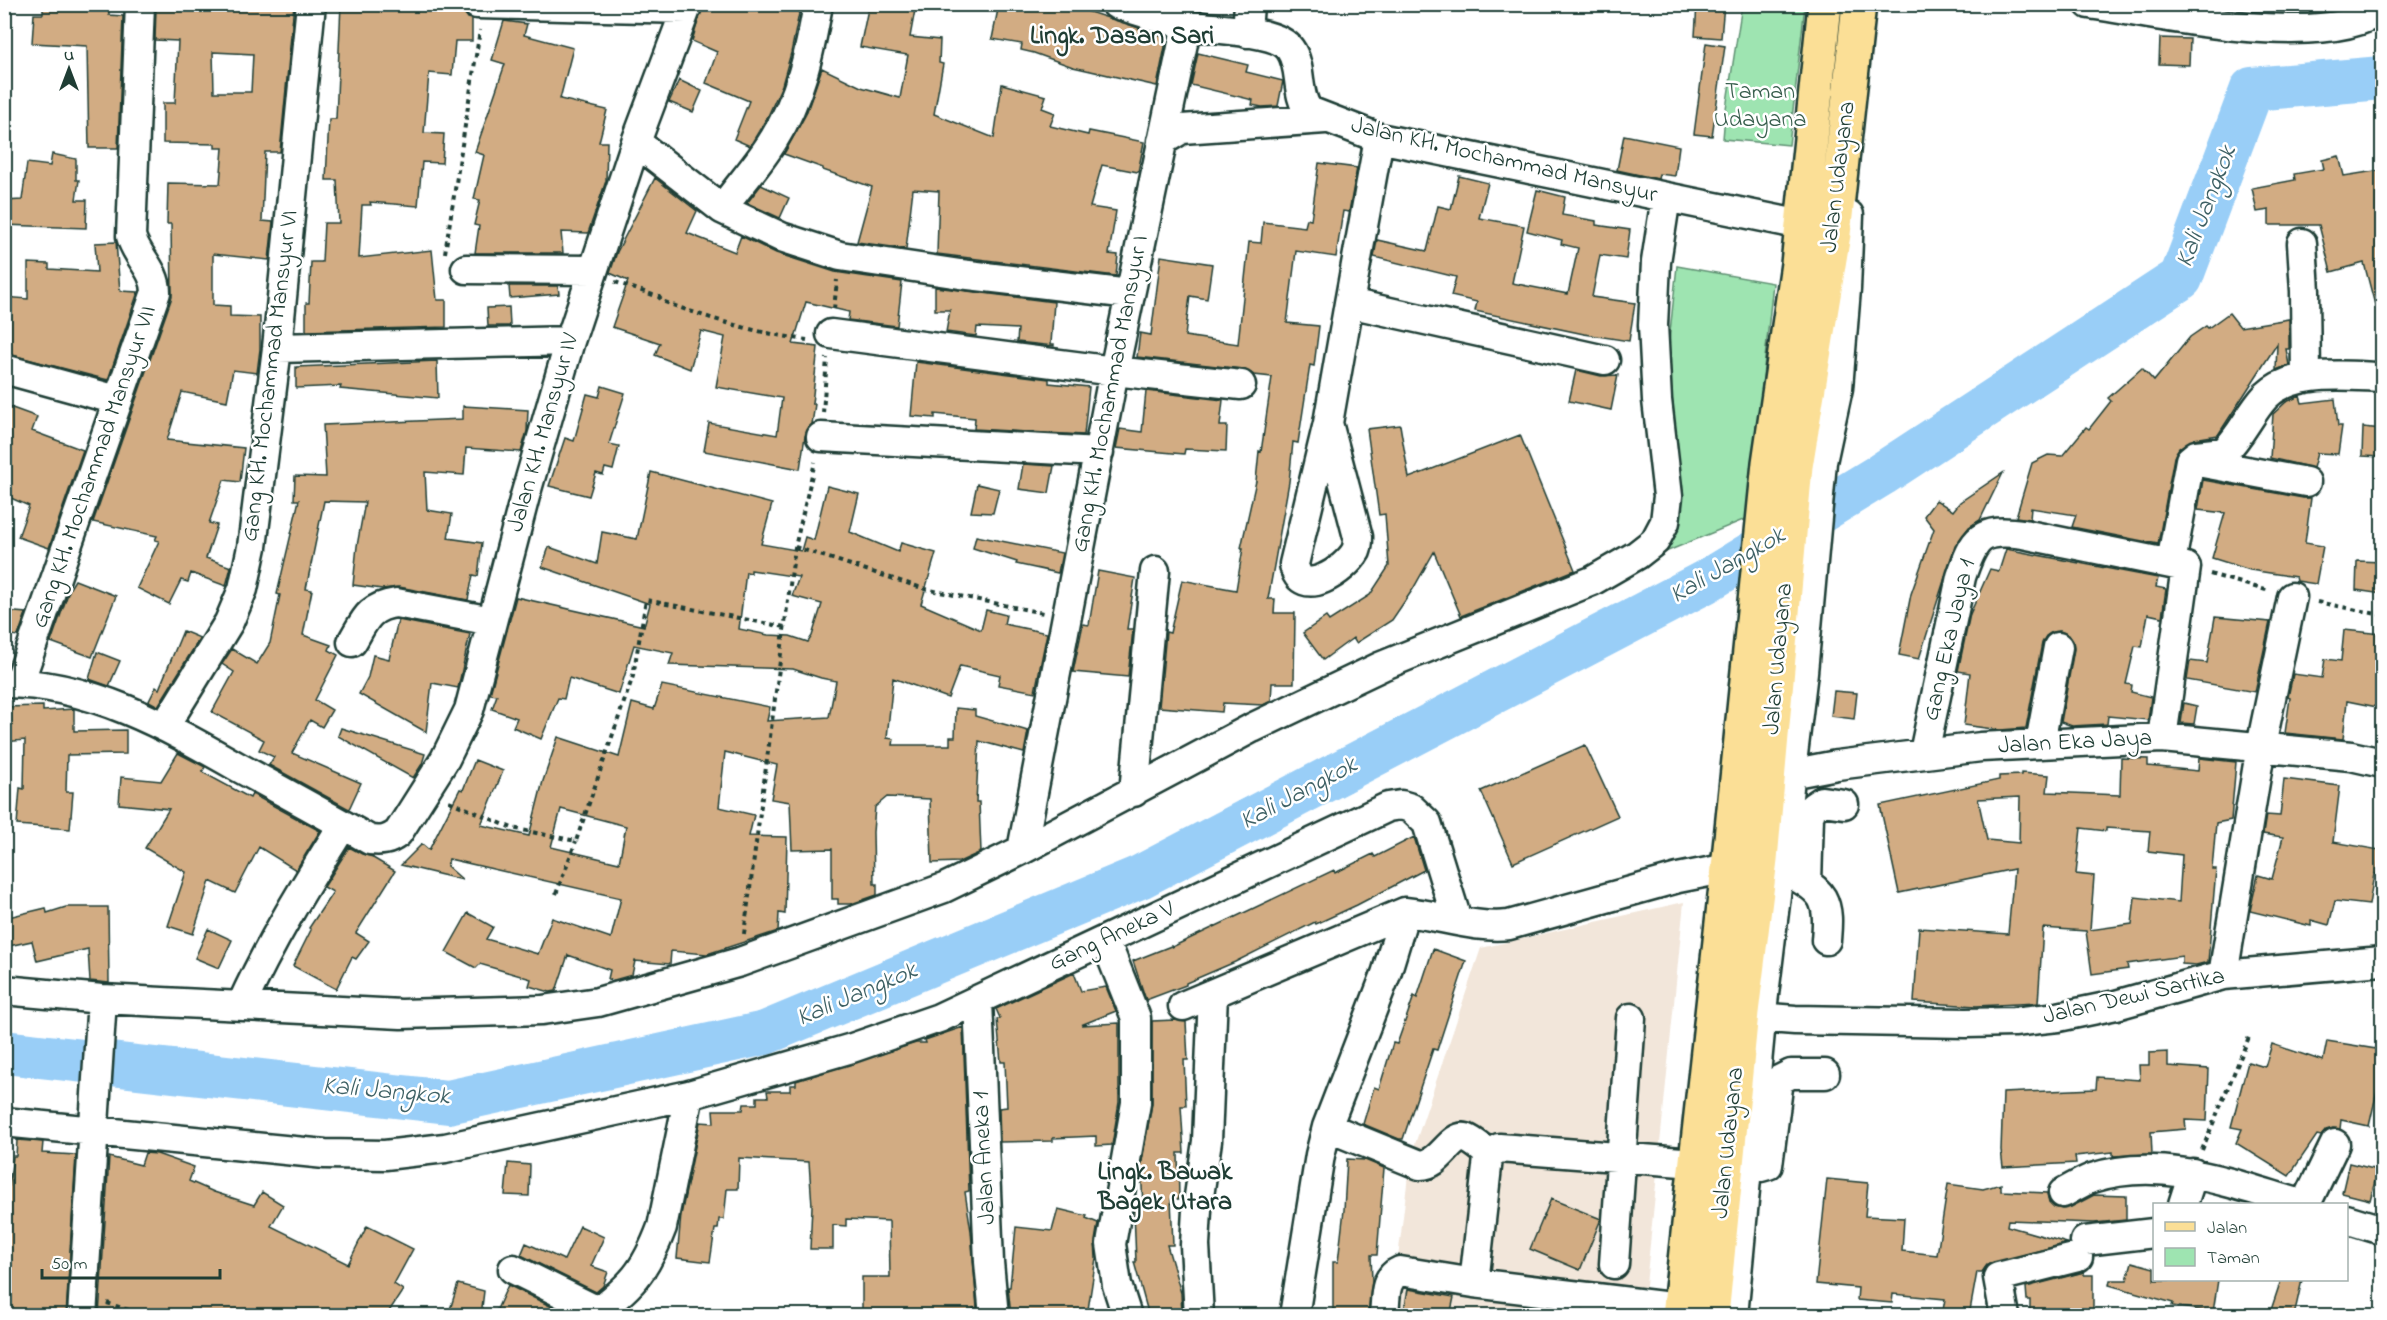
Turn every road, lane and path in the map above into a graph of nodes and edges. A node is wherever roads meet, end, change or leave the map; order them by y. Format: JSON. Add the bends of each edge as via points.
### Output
{"nodes":[{"id":1,"x":140,"y":4,"type":"edge"},
{"id":2,"x":311,"y":4,"type":"edge"},
{"id":3,"x":477,"y":4,"type":"edge"},
{"id":4,"x":818,"y":4,"type":"edge"},
{"id":5,"x":1116,"y":4,"type":"edge"},
{"id":6,"x":1250,"y":4,"type":"edge"},
{"id":7,"x":1825,"y":4,"type":"edge"},
{"id":8,"x":1858,"y":4,"type":"edge"},
{"id":9,"x":1869,"y":4,"type":"edge"},
{"id":10,"x":2089,"y":4,"type":"edge"},
{"id":11,"x":484,"y":5,"type":"edge"},
{"id":12,"x":686,"y":7,"type":"edge"},
{"id":13,"x":1147,"y":8,"type":"edge"},
{"id":14,"x":2382,"y":9,"type":"edge"},
{"id":15,"x":1187,"y":24,"type":"junction"},
{"id":16,"x":1247,"y":33,"type":"junction"},
{"id":17,"x":1325,"y":119,"type":"junction"},
{"id":18,"x":1379,"y":138,"type":"junction"},
{"id":19,"x":1162,"y":141,"type":"junction"},
{"id":20,"x":636,"y":142,"type":"junction"},
{"id":21,"x":1666,"y":197,"type":"junction"},
{"id":22,"x":722,"y":209,"type":"junction"},
{"id":23,"x":1802,"y":225,"type":"junction"},
{"id":24,"x":2302,"y":243,"type":"dead end"},
{"id":25,"x":840,"y":256,"type":"junction"},
{"id":26,"x":455,"y":264,"type":"joint"},
{"id":27,"x":592,"y":272,"type":"junction"},
{"id":28,"x":1130,"y":294,"type":"junction"},
{"id":29,"x":1349,"y":303,"type":"junction"},
{"id":30,"x":830,"y":339,"type":"junction"},
{"id":31,"x":570,"y":341,"type":"junction"},
{"id":32,"x":277,"y":348,"type":"junction"},
{"id":33,"x":1605,"y":360,"type":"dead end"},
{"id":34,"x":4,"y":369,"type":"edge"},
{"id":35,"x":1114,"y":371,"type":"junction"},
{"id":36,"x":2382,"y":377,"type":"edge"},
{"id":37,"x":2306,"y":378,"type":"junction"},
{"id":38,"x":1241,"y":385,"type":"dead end"},
{"id":39,"x":117,"y":400,"type":"junction"},
{"id":40,"x":1328,"y":423,"type":"junction"},
{"id":41,"x":821,"y":437,"type":"junction"},
{"id":42,"x":1099,"y":452,"type":"junction"},
{"id":43,"x":2190,"y":460,"type":"junction"},
{"id":44,"x":1796,"y":464,"type":"junction"},
{"id":45,"x":2306,"y":482,"type":"dead end"},
{"id":46,"x":795,"y":547,"type":"junction"},
{"id":47,"x":2171,"y":563,"type":"junction"},
{"id":48,"x":1155,"y":571,"type":"dead end"},
{"id":49,"x":2292,"y":597,"type":"dead end"},
{"id":50,"x":1066,"y":617,"type":"junction"},
{"id":51,"x":492,"y":621,"type":"junction"},
{"id":52,"x":785,"y":627,"type":"junction"},
{"id":53,"x":1779,"y":636,"type":"junction"},
{"id":54,"x":352,"y":642,"type":"dead end"},
{"id":55,"x":2058,"y":647,"type":"dead end"},
{"id":56,"x":12,"y":683,"type":"edge"},
{"id":57,"x":165,"y":726,"type":"junction"},
{"id":58,"x":2162,"y":738,"type":"junction"},
{"id":59,"x":2040,"y":743,"type":"junction"},
{"id":60,"x":2261,"y":746,"type":"junction"},
{"id":61,"x":1924,"y":753,"type":"junction"},
{"id":62,"x":2382,"y":763,"type":"edge"},
{"id":63,"x":1780,"y":776,"type":"junction"},
{"id":64,"x":425,"y":790,"type":"junction"},
{"id":65,"x":1134,"y":792,"type":"junction"},
{"id":66,"x":1844,"y":804,"type":"dead end"},
{"id":67,"x":343,"y":825,"type":"junction"},
{"id":68,"x":576,"y":841,"type":"junction"},
{"id":69,"x":1022,"y":850,"type":"junction"},
{"id":70,"x":1770,"y":863,"type":"junction"},
{"id":71,"x":1728,"y":868,"type":"junction"},
{"id":72,"x":1807,"y":883,"type":"junction"},
{"id":73,"x":556,"y":894,"type":"dead end"},
{"id":74,"x":1405,"y":912,"type":"junction"},
{"id":75,"x":1457,"y":920,"type":"junction"},
{"id":76,"x":1106,"y":940,"type":"junction"},
{"id":77,"x":1826,"y":940,"type":"dead end"},
{"id":78,"x":2382,"y":961,"type":"edge"},
{"id":79,"x":740,"y":962,"type":"junction"},
{"id":80,"x":2223,"y":975,"type":"junction"},
{"id":81,"x":4,"y":990,"type":"edge"},
{"id":82,"x":1213,"y":994,"type":"junction"},
{"id":83,"x":102,"y":999,"type":"junction"},
{"id":84,"x":978,"y":1001,"type":"junction"},
{"id":85,"x":1183,"y":1005,"type":"dead end"},
{"id":86,"x":241,"y":1006,"type":"junction"},
{"id":87,"x":1752,"y":1017,"type":"junction"},
{"id":88,"x":1631,"y":1018,"type":"dead end"},
{"id":89,"x":2249,"y":1037,"type":"dead end"},
{"id":90,"x":1721,"y":1069,"type":"junction"},
{"id":91,"x":1825,"y":1074,"type":"dead end"},
{"id":92,"x":689,"y":1095,"type":"junction"},
{"id":93,"x":4,"y":1122,"type":"edge"},
{"id":94,"x":94,"y":1124,"type":"junction"},
{"id":95,"x":1327,"y":1127,"type":"junction"},
{"id":96,"x":2335,"y":1144,"type":"dead end"},
{"id":97,"x":1490,"y":1154,"type":"junction"},
{"id":98,"x":1622,"y":1157,"type":"junction"},
{"id":99,"x":1711,"y":1163,"type":"junction"},
{"id":100,"x":2193,"y":1173,"type":"junction"},
{"id":101,"x":2063,"y":1192,"type":"dead end"},
{"id":102,"x":2183,"y":1203,"type":"edge"},
{"id":103,"x":2299,"y":1203,"type":"edge"},
{"id":104,"x":2304,"y":1203,"type":"edge"},
{"id":105,"x":2348,"y":1220,"type":"edge"},
{"id":106,"x":2382,"y":1230,"type":"edge"},
{"id":107,"x":2153,"y":1233,"type":"edge"},
{"id":108,"x":1614,"y":1264,"type":"dead end"},
{"id":109,"x":513,"y":1269,"type":"dead end"},
{"id":110,"x":1474,"y":1283,"type":"junction"},
{"id":111,"x":84,"y":1305,"type":"edge"},
{"id":112,"x":1562,"y":1305,"type":"edge"},
{"id":113,"x":1679,"y":1312,"type":"edge"},
{"id":114,"x":595,"y":1313,"type":"edge"},
{"id":115,"x":147,"y":1316,"type":"edge"},
{"id":116,"x":994,"y":1316,"type":"edge"},
{"id":117,"x":1126,"y":1316,"type":"edge"},
{"id":118,"x":1199,"y":1316,"type":"edge"},
{"id":119,"x":1294,"y":1316,"type":"edge"},
{"id":120,"x":1384,"y":1316,"type":"edge"},
{"id":121,"x":1712,"y":1316,"type":"edge"},
{"id":122,"x":1733,"y":1316,"type":"edge"},
{"id":123,"x":2005,"y":1316,"type":"edge"}],
"edges":[{"from":1,"to":39,"type":"street","name":"Gang KH. Mochammad Mansyur VII","via":[[131,236],[155,279],[156,292]]},
{"from":2,"to":32,"type":"street","name":"Gang KH. Mochammad Mansyur VI"},
{"from":3,"to":11,"type":"street"},
{"from":4,"to":22,"type":"street","via":[[811,49],[790,110],[771,144]]},
{"from":5,"to":13,"type":"street","name":"Jalan KH. Mochammad Mansyur"},
{"from":6,"to":16,"type":"street"},
{"from":7,"to":23,"type":"main road","name":"Jalan Udayana"},
{"from":8,"to":44,"type":"main road","name":"Jalan Udayana","via":[[1834,234]]},
{"from":9,"to":44,"type":"street","via":[[1851,162],[1838,388]]},
{"from":10,"to":14,"type":"street","via":[[2209,24],[2283,29],[2351,23]]},
{"from":11,"to":12,"type":"street"},
{"from":11,"to":26,"type":"path"},
{"from":12,"to":20,"type":"street","name":"Jalan KH. Mansyur IV"},
{"from":13,"to":15,"type":"street","name":"Jalan KH. Mochammad Mansyur"},
{"from":15,"to":16,"type":"street","name":"Jalan KH. Mochammad Mansyur"},
{"from":15,"to":19,"type":"street","name":"Gang KH. Mochammad Mansyur I"},
{"from":16,"to":17,"type":"street","name":"Jalan KH. Mochammad Mansyur","via":[[1276,38],[1287,45],[1294,56],[1305,106]]},
{"from":17,"to":18,"type":"street","name":"Jalan KH. Mochammad Mansyur"},
{"from":17,"to":19,"type":"street","via":[[1182,129]]},
{"from":18,"to":21,"type":"street","name":"Jalan KH. Mochammad Mansyur"},
{"from":18,"to":29,"type":"street"},
{"from":19,"to":28,"type":"street","name":"Gang KH. Mochammad Mansyur I"},
{"from":20,"to":22,"type":"street"},
{"from":20,"to":27,"type":"street","name":"Jalan KH. Mansyur IV"},
{"from":21,"to":23,"type":"street","name":"Jalan KH. Mochammad Mansyur"},
{"from":21,"to":65,"type":"street","via":[[1656,262],[1653,325],[1668,496],[1665,522],[1655,541],[1592,581],[1382,666]]},
{"from":22,"to":25,"type":"street","via":[[782,237]]},
{"from":23,"to":44,"type":"main road","name":"Jalan Udayana"},
{"from":24,"to":37,"type":"street"},
{"from":25,"to":28,"type":"street"},
{"from":25,"to":30,"type":"path"},
{"from":26,"to":27,"type":"street"},
{"from":27,"to":30,"type":"path","via":[[721,322],[773,335]]},
{"from":27,"to":31,"type":"street","name":"Jalan KH. Mansyur IV"},
{"from":28,"to":35,"type":"street","name":"Gang KH. Mochammad Mansyur I"},
{"from":29,"to":33,"type":"street"},
{"from":29,"to":40,"type":"street"},
{"from":30,"to":35,"type":"street"},
{"from":30,"to":41,"type":"path"},
{"from":31,"to":32,"type":"street"},
{"from":31,"to":51,"type":"street","name":"Jalan KH. Mansyur IV"},
{"from":32,"to":57,"type":"street","name":"Gang KH. Mochammad Mansyur VI","via":[[252,547],[243,589],[229,622]]},
{"from":34,"to":39,"type":"street"},
{"from":35,"to":38,"type":"street"},
{"from":35,"to":42,"type":"street","name":"Gang KH. Mochammad Mansyur I"},
{"from":36,"to":37,"type":"street"},
{"from":37,"to":43,"type":"street","via":[[2276,388],[2266,397],[2224,452],[2196,455]]},
{"from":39,"to":56,"type":"street","name":"Gang KH. Mochammad Mansyur VII"},
{"from":40,"to":40,"type":"street","via":[[1358,546],[1347,562],[1325,579],[1310,582],[1301,579],[1294,564]]},
{"from":41,"to":42,"type":"street"},
{"from":41,"to":46,"type":"path"},
{"from":42,"to":50,"type":"street","name":"Gang KH. Mochammad Mansyur I"},
{"from":43,"to":45,"type":"street"},
{"from":43,"to":47,"type":"street"},
{"from":44,"to":53,"type":"main road","name":"Jalan Udayana"},
{"from":46,"to":50,"type":"path","via":[[925,589]]},
{"from":46,"to":52,"type":"path"},
{"from":47,"to":58,"type":"street","via":[[2186,567]]},
{"from":47,"to":61,"type":"street","name":"Gang Eka Jaya 1","via":[[2023,534],[1991,533],[1979,539],[1970,550],[1961,577]]},
{"from":48,"to":65,"type":"street"},
{"from":49,"to":60,"type":"street"},
{"from":50,"to":69,"type":"street","name":"Gang KH. Mochammad Mansyur I"},
{"from":51,"to":54,"type":"street","via":[[396,603],[380,605],[370,612]]},
{"from":51,"to":64,"type":"street","name":"Jalan KH. Mansyur IV","via":[[469,710]]},
{"from":52,"to":68,"type":"path","via":[[646,600],[633,676]]},
{"from":52,"to":79,"type":"path"},
{"from":53,"to":63,"type":"main road","name":"Jalan Udayana"},
{"from":53,"to":71,"type":"main road","name":"Jalan Udayana"},
{"from":55,"to":59,"type":"street"},
{"from":56,"to":57,"type":"street","via":[[92,698]]},
{"from":57,"to":67,"type":"street"},
{"from":58,"to":59,"type":"street","name":"Jalan Eka Jaya"},
{"from":58,"to":60,"type":"street","name":"Jalan Eka Jaya"},
{"from":59,"to":61,"type":"street","name":"Jalan Eka Jaya"},
{"from":60,"to":62,"type":"street","name":"Jalan Eka Jaya"},
{"from":60,"to":80,"type":"street"},
{"from":61,"to":63,"type":"street","name":"Jalan Eka Jaya"},
{"from":63,"to":70,"type":"main road","name":"Jalan Udayana"},
{"from":64,"to":67,"type":"street","name":"Jalan KH. Mansyur IV","via":[[391,839],[370,840]]},
{"from":64,"to":68,"type":"path","via":[[512,828]]},
{"from":65,"to":69,"type":"street"},
{"from":66,"to":72,"type":"street","via":[[1822,801],[1813,807],[1809,816]]},
{"from":67,"to":86,"type":"street","via":[[286,914]]},
{"from":68,"to":73,"type":"path"},
{"from":69,"to":79,"type":"street","via":[[944,888]]},
{"from":70,"to":72,"type":"street"},
{"from":70,"to":87,"type":"main road","name":"Jalan Udayana"},
{"from":71,"to":75,"type":"street","via":[[1509,925],[1472,925]]},
{"from":71,"to":90,"type":"main road","name":"Jalan Udayana"},
{"from":72,"to":77,"type":"street","via":[[1822,898],[1827,916]]},
{"from":74,"to":75,"type":"street"},
{"from":74,"to":82,"type":"street"},
{"from":74,"to":95,"type":"street","via":[[1386,974]]},
{"from":75,"to":76,"type":"street","name":"Gang Aneka V","via":[[1427,823],[1411,808],[1401,806],[1388,807]]},
{"from":76,"to":84,"type":"street","name":"Gang Aneka V"},
{"from":76,"to":117,"type":"street","via":[[1136,1018],[1136,1103],[1111,1244]]},
{"from":78,"to":80,"type":"street","name":"Jalan Dewi Sartika"},
{"from":79,"to":86,"type":"street","via":[[598,1002],[542,1010],[401,1014]]},
{"from":80,"to":87,"type":"street","name":"Jalan Dewi Sartika","via":[[2116,1005],[2014,1022]]},
{"from":81,"to":83,"type":"street"},
{"from":82,"to":85,"type":"street"},
{"from":82,"to":118,"type":"street","via":[[1207,1141],[1196,1233]]},
{"from":83,"to":86,"type":"street"},
{"from":83,"to":94,"type":"street"},
{"from":84,"to":92,"type":"street","name":"Gang Aneka V","via":[[852,1048]]},
{"from":84,"to":116,"type":"street","name":"Jalan Aneka 1"},
{"from":87,"to":90,"type":"main road","name":"Jalan Udayana"},
{"from":87,"to":122,"type":"street"},
{"from":88,"to":98,"type":"street"},
{"from":89,"to":100,"type":"path"},
{"from":90,"to":99,"type":"main road","name":"Jalan Udayana"},
{"from":91,"to":99,"type":"street","via":[[1791,1074],[1779,1080],[1768,1165]]},
{"from":92,"to":94,"type":"street","name":"Gang Aneka V","via":[[445,1148],[385,1155],[325,1154]]},
{"from":92,"to":114,"type":"street","via":[[656,1243],[625,1290]]},
{"from":93,"to":94,"type":"street","name":"Gang Aneka V"},
{"from":94,"to":111,"type":"street"},
{"from":95,"to":97,"type":"street","via":[[1420,1165],[1436,1162],[1462,1137]]},
{"from":95,"to":119,"type":"street"},
{"from":96,"to":104,"type":"street"},
{"from":97,"to":98,"type":"street","via":[[1499,1148]]},
{"from":97,"to":110,"type":"street"},
{"from":98,"to":99,"type":"street"},
{"from":98,"to":108,"type":"street"},
{"from":99,"to":113,"type":"main road","name":"Jalan Udayana"},
{"from":99,"to":121,"type":"main road","name":"Jalan Udayana"},
{"from":100,"to":101,"type":"street","via":[[2119,1172],[2092,1178]]},
{"from":100,"to":102,"type":"street"},
{"from":100,"to":103,"type":"street"},
{"from":105,"to":106,"type":"street"},
{"from":107,"to":123,"type":"street","via":[[2082,1249],[1998,1277]]},
{"from":109,"to":114,"type":"street"},
{"from":110,"to":112,"type":"street"},
{"from":110,"to":120,"type":"street","via":[[1400,1271],[1388,1279]]},
{"from":111,"to":115,"type":"path"},
{"from":112,"to":113,"type":"street"}]}
